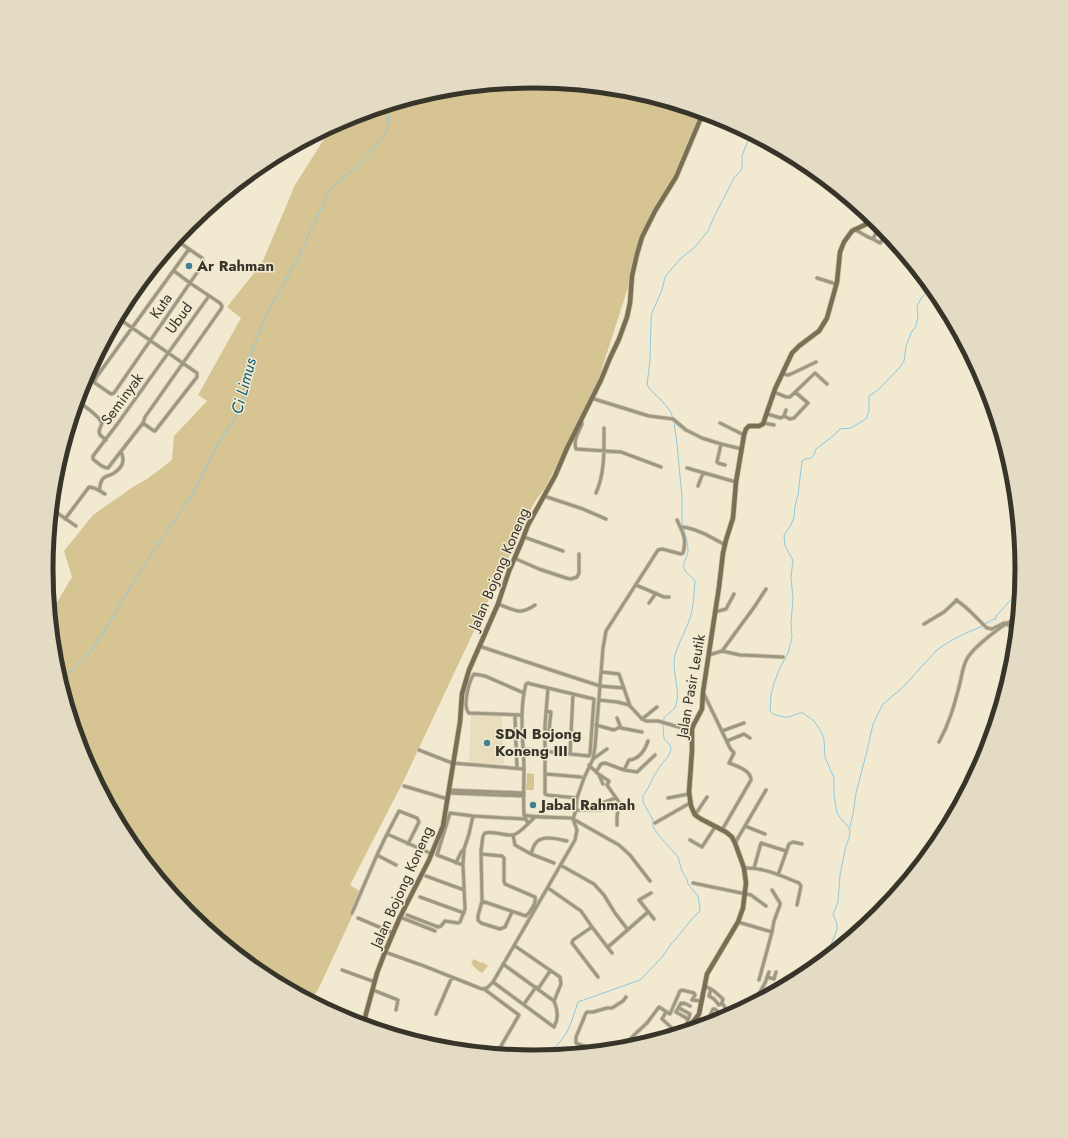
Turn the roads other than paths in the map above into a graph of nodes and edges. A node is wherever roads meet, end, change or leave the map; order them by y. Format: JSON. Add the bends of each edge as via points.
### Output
{"nodes":[{"id":1,"x":701,"y":118,"type":"edge"},
{"id":2,"x":868,"y":223,"type":"edge"},
{"id":3,"x":854,"y":230,"type":"junction"},
{"id":4,"x":877,"y":231,"type":"dead end"},
{"id":5,"x":873,"y":239,"type":"junction"},
{"id":6,"x":883,"y":239,"type":"edge"},
{"id":7,"x":180,"y":243,"type":"edge"},
{"id":8,"x":189,"y":249,"type":"junction"},
{"id":9,"x":174,"y":271,"type":"junction"},
{"id":10,"x":817,"y":278,"type":"dead end"},
{"id":11,"x":190,"y":283,"type":"junction"},
{"id":12,"x":836,"y":284,"type":"junction"},
{"id":13,"x":209,"y":296,"type":"junction"},
{"id":14,"x":122,"y":321,"type":"edge"},
{"id":15,"x":132,"y":327,"type":"junction"},
{"id":16,"x":150,"y":340,"type":"junction"},
{"id":17,"x":168,"y":352,"type":"junction"},
{"id":18,"x":816,"y":362,"type":"dead end"},
{"id":19,"x":184,"y":363,"type":"junction"},
{"id":20,"x":783,"y":374,"type":"junction"},
{"id":21,"x":827,"y":384,"type":"dead end"},
{"id":22,"x":774,"y":392,"type":"junction"},
{"id":23,"x":795,"y":392,"type":"junction"},
{"id":24,"x":591,"y":398,"type":"junction"},
{"id":25,"x":82,"y":404,"type":"dead end"},
{"id":26,"x":786,"y":410,"type":"dead end"},
{"id":27,"x":767,"y":414,"type":"junction"},
{"id":28,"x":784,"y":416,"type":"junction"},
{"id":29,"x":581,"y":419,"type":"junction"},
{"id":30,"x":720,"y":422,"type":"dead end"},
{"id":31,"x":143,"y":423,"type":"junction"},
{"id":32,"x":764,"y":423,"type":"junction"},
{"id":33,"x":774,"y":425,"type":"dead end"},
{"id":34,"x":604,"y":428,"type":"dead end"},
{"id":35,"x":744,"y":435,"type":"junction"},
{"id":36,"x":106,"y":440,"type":"junction"},
{"id":37,"x":721,"y":444,"type":"junction"},
{"id":38,"x":742,"y":450,"type":"junction"},
{"id":39,"x":121,"y":451,"type":"junction"},
{"id":40,"x":604,"y":451,"type":"junction"},
{"id":41,"x":725,"y":464,"type":"dead end"},
{"id":42,"x":661,"y":467,"type":"dead end"},
{"id":43,"x":687,"y":468,"type":"dead end"},
{"id":44,"x":703,"y":473,"type":"junction"},
{"id":45,"x":736,"y":482,"type":"junction"},
{"id":46,"x":698,"y":486,"type":"dead end"},
{"id":47,"x":100,"y":491,"type":"junction"},
{"id":48,"x":596,"y":493,"type":"dead end"},
{"id":49,"x":105,"y":494,"type":"dead end"},
{"id":50,"x":544,"y":496,"type":"junction"},
{"id":51,"x":56,"y":513,"type":"edge"},
{"id":52,"x":65,"y":519,"type":"junction"},
{"id":53,"x":606,"y":519,"type":"dead end"},
{"id":54,"x":678,"y":520,"type":"dead end"},
{"id":55,"x":76,"y":526,"type":"dead end"},
{"id":56,"x":681,"y":527,"type":"junction"},
{"id":57,"x":524,"y":536,"type":"junction"},
{"id":58,"x":725,"y":545,"type":"junction"},
{"id":59,"x":563,"y":552,"type":"dead end"},
{"id":60,"x":579,"y":554,"type":"dead end"},
{"id":61,"x":514,"y":558,"type":"junction"},
{"id":62,"x":636,"y":585,"type":"junction"},
{"id":63,"x":766,"y":589,"type":"dead end"},
{"id":64,"x":656,"y":593,"type":"junction"},
{"id":65,"x":734,"y":594,"type":"dead end"},
{"id":66,"x":668,"y":597,"type":"dead end"},
{"id":67,"x":649,"y":603,"type":"dead end"},
{"id":68,"x":498,"y":604,"type":"junction"},
{"id":69,"x":535,"y":605,"type":"dead end"},
{"id":70,"x":716,"y":612,"type":"junction"},
{"id":71,"x":1013,"y":620,"type":"joint"},
{"id":72,"x":1006,"y":623,"type":"junction"},
{"id":73,"x":924,"y":624,"type":"dead end"},
{"id":74,"x":1011,"y":628,"type":"edge"},
{"id":75,"x":479,"y":646,"type":"junction"},
{"id":76,"x":722,"y":651,"type":"junction"},
{"id":77,"x":709,"y":655,"type":"junction"},
{"id":78,"x":783,"y":656,"type":"dead end"},
{"id":79,"x":602,"y":672,"type":"junction"},
{"id":80,"x":600,"y":686,"type":"junction"},
{"id":81,"x":548,"y":688,"type":"junction"},
{"id":82,"x":624,"y":688,"type":"junction"},
{"id":83,"x":704,"y":692,"type":"junction"},
{"id":84,"x":524,"y":693,"type":"junction"},
{"id":85,"x":573,"y":694,"type":"junction"},
{"id":86,"x":599,"y":700,"type":"junction"},
{"id":87,"x":630,"y":706,"type":"junction"},
{"id":88,"x":657,"y":707,"type":"dead end"},
{"id":89,"x":546,"y":711,"type":"junction"},
{"id":90,"x":522,"y":715,"type":"junction"},
{"id":91,"x":515,"y":717,"type":"dead end"},
{"id":92,"x":617,"y":718,"type":"dead end"},
{"id":93,"x":642,"y":719,"type":"junction"},
{"id":94,"x":744,"y":723,"type":"dead end"},
{"id":95,"x":596,"y":725,"type":"junction"},
{"id":96,"x":620,"y":727,"type":"junction"},
{"id":97,"x":682,"y":728,"type":"dead end"},
{"id":98,"x":722,"y":731,"type":"junction"},
{"id":99,"x":642,"y":732,"type":"dead end"},
{"id":100,"x":545,"y":733,"type":"junction"},
{"id":101,"x":750,"y":738,"type":"dead end"},
{"id":102,"x":648,"y":741,"type":"dead end"},
{"id":103,"x":727,"y":741,"type":"junction"},
{"id":104,"x":939,"y":742,"type":"dead end"},
{"id":105,"x":523,"y":749,"type":"junction"},
{"id":106,"x":607,"y":749,"type":"dead end"},
{"id":107,"x":419,"y":750,"type":"dead end"},
{"id":108,"x":546,"y":751,"type":"junction"},
{"id":109,"x":570,"y":754,"type":"junction"},
{"id":110,"x":655,"y":756,"type":"dead end"},
{"id":111,"x":592,"y":759,"type":"junction"},
{"id":112,"x":453,"y":763,"type":"junction"},
{"id":113,"x":589,"y":765,"type":"junction"},
{"id":114,"x":517,"y":768,"type":"junction"},
{"id":115,"x":524,"y":768,"type":"junction"},
{"id":116,"x":624,"y":770,"type":"junction"},
{"id":117,"x":596,"y":772,"type":"junction"},
{"id":118,"x":546,"y":774,"type":"junction"},
{"id":119,"x":600,"y":775,"type":"junction"},
{"id":120,"x":581,"y":777,"type":"dead end"},
{"id":121,"x":603,"y":784,"type":"dead end"},
{"id":122,"x":404,"y":786,"type":"dead end"},
{"id":123,"x":766,"y":790,"type":"dead end"},
{"id":124,"x":448,"y":792,"type":"junction"},
{"id":125,"x":689,"y":794,"type":"junction"},
{"id":126,"x":524,"y":795,"type":"junction"},
{"id":127,"x":706,"y":797,"type":"dead end"},
{"id":128,"x":577,"y":798,"type":"junction"},
{"id":129,"x":616,"y":798,"type":"junction"},
{"id":130,"x":668,"y":798,"type":"dead end"},
{"id":131,"x":448,"y":799,"type":"junction"},
{"id":132,"x":690,"y":803,"type":"junction"},
{"id":133,"x":576,"y":810,"type":"junction"},
{"id":134,"x":695,"y":815,"type":"junction"},
{"id":135,"x":473,"y":816,"type":"junction"},
{"id":136,"x":525,"y":817,"type":"junction"},
{"id":137,"x":536,"y":817,"type":"junction"},
{"id":138,"x":572,"y":818,"type":"junction"},
{"id":139,"x":655,"y":823,"type":"dead end"},
{"id":140,"x":528,"y":824,"type":"junction"},
{"id":141,"x":618,"y":825,"type":"dead end"},
{"id":142,"x":745,"y":826,"type":"junction"},
{"id":143,"x":715,"y":827,"type":"junction"},
{"id":144,"x":722,"y":830,"type":"junction"},
{"id":145,"x":388,"y":834,"type":"junction"},
{"id":146,"x":765,"y":834,"type":"dead end"},
{"id":147,"x":514,"y":835,"type":"junction"},
{"id":148,"x":690,"y":840,"type":"dead end"},
{"id":149,"x":567,"y":841,"type":"dead end"},
{"id":150,"x":735,"y":843,"type":"junction"},
{"id":151,"x":408,"y":844,"type":"junction"},
{"id":152,"x":802,"y":844,"type":"dead end"},
{"id":153,"x":464,"y":849,"type":"junction"},
{"id":154,"x":786,"y":851,"type":"junction"},
{"id":155,"x":432,"y":854,"type":"junction"},
{"id":156,"x":480,"y":854,"type":"junction"},
{"id":157,"x":531,"y":854,"type":"junction"},
{"id":158,"x":377,"y":855,"type":"junction"},
{"id":159,"x":554,"y":862,"type":"dead end"},
{"id":160,"x":456,"y":863,"type":"junction"},
{"id":161,"x":396,"y":865,"type":"dead end"},
{"id":162,"x":463,"y":865,"type":"junction"},
{"id":163,"x":562,"y":866,"type":"junction"},
{"id":164,"x":744,"y":868,"type":"junction"},
{"id":165,"x":754,"y":868,"type":"junction"},
{"id":166,"x":778,"y":875,"type":"junction"},
{"id":167,"x":426,"y":876,"type":"dead end"},
{"id":168,"x":650,"y":881,"type":"dead end"},
{"id":169,"x":693,"y":883,"type":"dead end"},
{"id":170,"x":548,"y":888,"type":"junction"},
{"id":171,"x":464,"y":890,"type":"junction"},
{"id":172,"x":772,"y":890,"type":"dead end"},
{"id":173,"x":652,"y":893,"type":"dead end"},
{"id":174,"x":745,"y":894,"type":"junction"},
{"id":175,"x":420,"y":897,"type":"dead end"},
{"id":176,"x":482,"y":901,"type":"junction"},
{"id":177,"x":797,"y":905,"type":"dead end"},
{"id":178,"x":766,"y":906,"type":"dead end"},
{"id":179,"x":512,"y":912,"type":"junction"},
{"id":180,"x":648,"y":912,"type":"junction"},
{"id":181,"x":352,"y":913,"type":"dead end"},
{"id":182,"x":464,"y":913,"type":"junction"},
{"id":183,"x":407,"y":915,"type":"dead end"},
{"id":184,"x":400,"y":917,"type":"junction"},
{"id":185,"x":358,"y":918,"type":"dead end"},
{"id":186,"x":654,"y":919,"type":"dead end"},
{"id":187,"x":738,"y":922,"type":"junction"},
{"id":188,"x":592,"y":927,"type":"junction"},
{"id":189,"x":628,"y":930,"type":"junction"},
{"id":190,"x":435,"y":931,"type":"dead end"},
{"id":191,"x":772,"y":932,"type":"junction"},
{"id":192,"x":393,"y":933,"type":"junction"},
{"id":193,"x":515,"y":946,"type":"junction"},
{"id":194,"x":608,"y":947,"type":"junction"},
{"id":195,"x":385,"y":952,"type":"junction"},
{"id":196,"x":612,"y":953,"type":"dead end"},
{"id":197,"x":503,"y":964,"type":"junction"},
{"id":198,"x":342,"y":970,"type":"dead end"},
{"id":199,"x":550,"y":971,"type":"junction"},
{"id":200,"x":769,"y":972,"type":"dead end"},
{"id":201,"x":776,"y":972,"type":"dead end"},
{"id":202,"x":452,"y":977,"type":"junction"},
{"id":203,"x":598,"y":977,"type":"dead end"},
{"id":204,"x":767,"y":977,"type":"junction"},
{"id":205,"x":758,"y":980,"type":"dead end"},
{"id":206,"x":375,"y":982,"type":"junction"},
{"id":207,"x":493,"y":982,"type":"junction"},
{"id":208,"x":705,"y":986,"type":"junction"},
{"id":209,"x":537,"y":988,"type":"junction"},
{"id":210,"x":484,"y":989,"type":"junction"},
{"id":211,"x":710,"y":989,"type":"junction"},
{"id":212,"x":373,"y":990,"type":"junction"},
{"id":213,"x":758,"y":994,"type":"edge"},
{"id":214,"x":626,"y":997,"type":"dead end"},
{"id":215,"x":692,"y":1000,"type":"junction"},
{"id":216,"x":554,"y":1001,"type":"junction"},
{"id":217,"x":701,"y":1001,"type":"junction"},
{"id":218,"x":722,"y":1003,"type":"junction"},
{"id":219,"x":524,"y":1004,"type":"junction"},
{"id":220,"x":690,"y":1006,"type":"junction"},
{"id":221,"x":679,"y":1008,"type":"junction"},
{"id":222,"x":396,"y":1010,"type":"dead end"},
{"id":223,"x":726,"y":1010,"type":"edge"},
{"id":224,"x":666,"y":1012,"type":"junction"},
{"id":225,"x":688,"y":1012,"type":"junction"},
{"id":226,"x":719,"y":1013,"type":"edge"},
{"id":227,"x":436,"y":1014,"type":"dead end"},
{"id":228,"x":710,"y":1016,"type":"edge"},
{"id":229,"x":365,"y":1019,"type":"edge"},
{"id":230,"x":688,"y":1019,"type":"junction"},
{"id":231,"x":691,"y":1023,"type":"edge"},
{"id":232,"x":687,"y":1025,"type":"edge"},
{"id":233,"x":671,"y":1030,"type":"edge"},
{"id":234,"x":629,"y":1041,"type":"edge"},
{"id":235,"x":587,"y":1047,"type":"edge"},
{"id":236,"x":500,"y":1049,"type":"edge"}],
"edges":[{"from":1,"to":24,"type":"street","name":"Jalan Bojong Koneng","via":[[676,177],[642,237],[622,333]]},
{"from":2,"to":3,"type":"street"},
{"from":3,"to":5,"type":"street"},
{"from":3,"to":12,"type":"street","via":[[849,234],[840,252]]},
{"from":4,"to":5,"type":"street"},
{"from":5,"to":6,"type":"street","via":[[880,243]]},
{"from":7,"to":8,"type":"street"},
{"from":8,"to":9,"type":"street","name":"Kuta"},
{"from":8,"to":11,"type":"street","name":"Kuta","via":[[203,261]]},
{"from":9,"to":11,"type":"street"},
{"from":9,"to":15,"type":"street","name":"Kuta"},
{"from":10,"to":12,"type":"street"},
{"from":11,"to":13,"type":"street"},
{"from":11,"to":16,"type":"street","name":"Kuta"},
{"from":12,"to":20,"type":"street","via":[[824,322],[816,333],[792,353]]},
{"from":13,"to":17,"type":"street","name":"Ubud"},
{"from":13,"to":19,"type":"street","name":"Ubud","via":[[220,303],[220,312]]},
{"from":14,"to":15,"type":"street"},
{"from":15,"to":16,"type":"street"},
{"from":15,"to":16,"type":"street","name":"Seminyak","via":[[95,379],[95,383],[111,394],[114,393]]},
{"from":16,"to":17,"type":"street"},
{"from":17,"to":19,"type":"street"},
{"from":17,"to":36,"type":"street","name":"Seminyak"},
{"from":18,"to":20,"type":"street","via":[[791,374]]},
{"from":19,"to":31,"type":"street","name":"Seminyak"},
{"from":19,"to":31,"type":"street","via":[[197,373],[198,377],[157,430],[154,431]]},
{"from":20,"to":22,"type":"street"},
{"from":21,"to":23,"type":"street","via":[[815,373]]},
{"from":22,"to":23,"type":"street","via":[[788,397]]},
{"from":22,"to":27,"type":"street"},
{"from":23,"to":28,"type":"street","via":[[808,403],[794,418]]},
{"from":24,"to":29,"type":"street","name":"Jalan Bojong Koneng"},
{"from":24,"to":37,"type":"street","via":[[649,416],[673,420],[686,430]]},
{"from":25,"to":36,"type":"street","via":[[101,420],[100,435]]},
{"from":26,"to":28,"type":"street"},
{"from":27,"to":28,"type":"street","via":[[782,418]]},
{"from":27,"to":32,"type":"street"},
{"from":29,"to":40,"type":"street","via":[[582,424],[575,440],[576,449]]},
{"from":29,"to":50,"type":"street","name":"Jalan Bojong Koneng"},
{"from":30,"to":35,"type":"street"},
{"from":31,"to":39,"type":"street","name":"Seminyak"},
{"from":32,"to":33,"type":"street"},
{"from":32,"to":35,"type":"street","name":"Jalan Pasir Leutik","via":[[749,426]]},
{"from":34,"to":40,"type":"street"},
{"from":35,"to":38,"type":"street","name":"Jalan Pasir Leutik"},
{"from":36,"to":39,"type":"street","name":"Seminyak","via":[[93,458],[104,467],[108,468]]},
{"from":37,"to":38,"type":"street"},
{"from":37,"to":41,"type":"street","via":[[717,462]]},
{"from":38,"to":45,"type":"street","name":"Jalan Pasir Leutik"},
{"from":39,"to":47,"type":"street","via":[[124,463],[114,473],[102,479]]},
{"from":40,"to":42,"type":"street","via":[[622,452]]},
{"from":40,"to":48,"type":"street","via":[[602,473]]},
{"from":43,"to":44,"type":"street"},
{"from":44,"to":45,"type":"street"},
{"from":44,"to":46,"type":"street"},
{"from":45,"to":58,"type":"street","name":"Jalan Pasir Leutik","via":[[734,518]]},
{"from":47,"to":49,"type":"street"},
{"from":47,"to":52,"type":"street","via":[[89,487]]},
{"from":50,"to":53,"type":"street"},
{"from":50,"to":57,"type":"street","name":"Jalan Bojong Koneng"},
{"from":51,"to":52,"type":"street"},
{"from":52,"to":55,"type":"street"},
{"from":54,"to":56,"type":"street"},
{"from":56,"to":58,"type":"street"},
{"from":56,"to":62,"type":"street","via":[[685,536],[683,553],[659,549]]},
{"from":57,"to":59,"type":"street"},
{"from":57,"to":61,"type":"street","name":"Jalan Bojong Koneng"},
{"from":58,"to":70,"type":"street","name":"Jalan Pasir Leutik"},
{"from":60,"to":61,"type":"street","via":[[579,573],[571,579]]},
{"from":61,"to":68,"type":"street","name":"Jalan Bojong Koneng"},
{"from":62,"to":64,"type":"street"},
{"from":62,"to":79,"type":"street","via":[[606,631]]},
{"from":63,"to":76,"type":"street"},
{"from":64,"to":66,"type":"street"},
{"from":64,"to":67,"type":"street"},
{"from":65,"to":70,"type":"street","via":[[726,609]]},
{"from":68,"to":69,"type":"street","via":[[522,612]]},
{"from":68,"to":75,"type":"street","name":"Jalan Bojong Koneng"},
{"from":70,"to":77,"type":"street","name":"Jalan Pasir Leutik"},
{"from":71,"to":72,"type":"street"},
{"from":71,"to":73,"type":"street","via":[[987,628],[956,600],[944,612]]},
{"from":72,"to":74,"type":"street"},
{"from":72,"to":104,"type":"street","via":[[968,656],[948,722]]},
{"from":75,"to":80,"type":"street"},
{"from":75,"to":112,"type":"street","name":"Jalan Bojong Koneng","via":[[464,684]]},
{"from":76,"to":77,"type":"street"},
{"from":76,"to":78,"type":"street","via":[[740,655]]},
{"from":77,"to":83,"type":"street","name":"Jalan Pasir Leutik"},
{"from":79,"to":80,"type":"street"},
{"from":79,"to":82,"type":"street","via":[[619,674]]},
{"from":80,"to":82,"type":"street"},
{"from":80,"to":86,"type":"street"},
{"from":81,"to":84,"type":"street","via":[[528,683]]},
{"from":81,"to":85,"type":"street"},
{"from":81,"to":89,"type":"street"},
{"from":82,"to":87,"type":"street"},
{"from":83,"to":98,"type":"street"},
{"from":83,"to":125,"type":"street","name":"Jalan Pasir Leutik","via":[[702,709],[692,728]]},
{"from":84,"to":90,"type":"street"},
{"from":84,"to":90,"type":"street","via":[[485,676],[474,674],[466,704],[469,713]]},
{"from":85,"to":109,"type":"street"},
{"from":85,"to":109,"type":"street","via":[[594,699],[590,754]]},
{"from":86,"to":87,"type":"street"},
{"from":86,"to":95,"type":"street"},
{"from":87,"to":93,"type":"street"},
{"from":88,"to":93,"type":"street"},
{"from":89,"to":100,"type":"street"},
{"from":89,"to":100,"type":"street","via":[[551,712],[550,729]]},
{"from":90,"to":105,"type":"street"},
{"from":91,"to":114,"type":"street"},
{"from":92,"to":96,"type":"street"},
{"from":93,"to":97,"type":"street"},
{"from":94,"to":98,"type":"street"},
{"from":95,"to":96,"type":"street","via":[[614,730]]},
{"from":95,"to":111,"type":"street"},
{"from":96,"to":99,"type":"street"},
{"from":98,"to":103,"type":"street"},
{"from":100,"to":108,"type":"street"},
{"from":101,"to":103,"type":"street","via":[[744,734]]},
{"from":102,"to":116,"type":"street","via":[[634,760],[629,760]]},
{"from":103,"to":144,"type":"street","via":[[734,753],[728,763],[749,773],[751,780]]},
{"from":105,"to":108,"type":"street"},
{"from":105,"to":115,"type":"street"},
{"from":106,"to":111,"type":"street"},
{"from":107,"to":112,"type":"street"},
{"from":108,"to":109,"type":"street"},
{"from":108,"to":118,"type":"street"},
{"from":110,"to":116,"type":"street","via":[[638,772]]},
{"from":111,"to":113,"type":"street"},
{"from":112,"to":114,"type":"street"},
{"from":112,"to":124,"type":"street","name":"Jalan Bojong Koneng"},
{"from":113,"to":117,"type":"street"},
{"from":113,"to":128,"type":"street"},
{"from":114,"to":115,"type":"street"},
{"from":115,"to":126,"type":"street"},
{"from":116,"to":117,"type":"street","via":[[605,763],[601,764]]},
{"from":117,"to":119,"type":"street"},
{"from":118,"to":120,"type":"street"},
{"from":118,"to":128,"type":"street","via":[[546,794]]},
{"from":119,"to":121,"type":"street"},
{"from":119,"to":129,"type":"street","via":[[609,781],[607,785]]},
{"from":122,"to":131,"type":"street"},
{"from":123,"to":142,"type":"street"},
{"from":124,"to":126,"type":"street"},
{"from":124,"to":131,"type":"street","name":"Jalan Bojong Koneng"},
{"from":125,"to":130,"type":"street"},
{"from":125,"to":132,"type":"street","name":"Jalan Pasir Leutik"},
{"from":126,"to":136,"type":"street"},
{"from":127,"to":134,"type":"street"},
{"from":128,"to":133,"type":"street"},
{"from":129,"to":133,"type":"street","via":[[602,803],[602,810]]},
{"from":129,"to":141,"type":"street"},
{"from":131,"to":155,"type":"street","name":"Jalan Bojong Koneng","via":[[443,826]]},
{"from":132,"to":134,"type":"street","name":"Jalan Pasir Leutik"},
{"from":132,"to":139,"type":"street"},
{"from":133,"to":138,"type":"street"},
{"from":134,"to":143,"type":"street"},
{"from":135,"to":136,"type":"street"},
{"from":135,"to":153,"type":"street"},
{"from":135,"to":160,"type":"street","via":[[449,814],[437,856]]},
{"from":136,"to":137,"type":"street"},
{"from":136,"to":140,"type":"street"},
{"from":137,"to":138,"type":"street"},
{"from":137,"to":140,"type":"street"},
{"from":138,"to":163,"type":"street","via":[[577,830],[575,840]]},
{"from":138,"to":168,"type":"street","via":[[619,845],[630,854]]},
{"from":140,"to":147,"type":"street"},
{"from":142,"to":146,"type":"street"},
{"from":142,"to":150,"type":"street"},
{"from":143,"to":144,"type":"street"},
{"from":143,"to":148,"type":"street","via":[[702,847]]},
{"from":144,"to":150,"type":"street","via":[[732,837]]},
{"from":145,"to":151,"type":"street"},
{"from":145,"to":151,"type":"street","via":[[399,811],[417,818],[419,822]]},
{"from":145,"to":158,"type":"street"},
{"from":147,"to":156,"type":"street","via":[[485,833]]},
{"from":147,"to":157,"type":"street","via":[[515,845]]},
{"from":149,"to":157,"type":"street","via":[[542,839],[535,844]]},
{"from":150,"to":164,"type":"street"},
{"from":151,"to":155,"type":"street"},
{"from":152,"to":154,"type":"street","via":[[788,844]]},
{"from":153,"to":160,"type":"street"},
{"from":153,"to":162,"type":"street"},
{"from":154,"to":165,"type":"street","via":[[761,843]]},
{"from":154,"to":166,"type":"street"},
{"from":155,"to":184,"type":"street","name":"Jalan Bojong Koneng"},
{"from":156,"to":176,"type":"street"},
{"from":156,"to":179,"type":"street","via":[[502,856],[505,884],[536,897],[536,902],[526,916]]},
{"from":157,"to":159,"type":"street"},
{"from":158,"to":161,"type":"street"},
{"from":158,"to":181,"type":"street"},
{"from":160,"to":162,"type":"street"},
{"from":162,"to":171,"type":"street"},
{"from":163,"to":170,"type":"street"},
{"from":163,"to":189,"type":"street","via":[[594,884]]},
{"from":164,"to":165,"type":"street"},
{"from":164,"to":174,"type":"street"},
{"from":165,"to":166,"type":"street"},
{"from":166,"to":177,"type":"street","via":[[800,884]]},
{"from":167,"to":171,"type":"street"},
{"from":169,"to":174,"type":"street"},
{"from":170,"to":188,"type":"street","via":[[581,911]]},
{"from":170,"to":193,"type":"street"},
{"from":171,"to":182,"type":"street"},
{"from":172,"to":191,"type":"street","via":[[780,905]]},
{"from":173,"to":180,"type":"street","via":[[639,900]]},
{"from":174,"to":178,"type":"street","via":[[752,895]]},
{"from":174,"to":187,"type":"street"},
{"from":175,"to":182,"type":"street"},
{"from":176,"to":179,"type":"street"},
{"from":176,"to":179,"type":"street","via":[[478,920],[500,930],[505,927]]},
{"from":180,"to":186,"type":"street"},
{"from":180,"to":189,"type":"street"},
{"from":182,"to":183,"type":"street","via":[[460,922],[446,921],[438,927]]},
{"from":184,"to":190,"type":"street"},
{"from":184,"to":192,"type":"street","name":"Jalan Bojong Koneng"},
{"from":185,"to":192,"type":"street"},
{"from":187,"to":191,"type":"street"},
{"from":187,"to":208,"type":"street","via":[[707,974]]},
{"from":188,"to":194,"type":"street"},
{"from":188,"to":203,"type":"street","via":[[572,943]]},
{"from":189,"to":194,"type":"street"},
{"from":191,"to":205,"type":"street"},
{"from":192,"to":195,"type":"street","name":"Jalan Bojong Koneng"},
{"from":193,"to":197,"type":"street"},
{"from":193,"to":199,"type":"street"},
{"from":194,"to":196,"type":"street"},
{"from":195,"to":202,"type":"street"},
{"from":195,"to":206,"type":"street","name":"Jalan Bojong Koneng"},
{"from":197,"to":207,"type":"street"},
{"from":197,"to":209,"type":"street"},
{"from":198,"to":206,"type":"street"},
{"from":199,"to":209,"type":"street"},
{"from":199,"to":216,"type":"street","via":[[561,980]]},
{"from":200,"to":204,"type":"street"},
{"from":201,"to":204,"type":"street","via":[[773,979]]},
{"from":202,"to":210,"type":"street"},
{"from":202,"to":227,"type":"street"},
{"from":204,"to":213,"type":"street"},
{"from":206,"to":212,"type":"street","name":"Jalan Bojong Koneng"},
{"from":207,"to":210,"type":"street"},
{"from":207,"to":219,"type":"street"},
{"from":208,"to":211,"type":"street"},
{"from":208,"to":217,"type":"street"},
{"from":209,"to":216,"type":"street"},
{"from":209,"to":219,"type":"street"},
{"from":210,"to":236,"type":"street","via":[[519,1015]]},
{"from":211,"to":218,"type":"street","via":[[723,999]]},
{"from":211,"to":218,"type":"street","via":[[709,996],[719,1005]]},
{"from":212,"to":222,"type":"street","via":[[398,1000]]},
{"from":212,"to":229,"type":"street","name":"Jalan Bojong Koneng"},
{"from":214,"to":235,"type":"street","via":[[612,1008],[586,1013],[575,1041]]},
{"from":215,"to":217,"type":"street"},
{"from":215,"to":220,"type":"street"},
{"from":215,"to":224,"type":"street","via":[[694,994],[682,990],[670,1014]]},
{"from":216,"to":219,"type":"street","via":[[558,1012],[554,1027]]},
{"from":217,"to":231,"type":"street","via":[[699,1014]]},
{"from":218,"to":223,"type":"street"},
{"from":220,"to":221,"type":"street","via":[[681,1003]]},
{"from":220,"to":225,"type":"street"},
{"from":221,"to":225,"type":"street"},
{"from":221,"to":230,"type":"street","via":[[676,1012]]},
{"from":224,"to":233,"type":"street","via":[[662,1019],[672,1028]]},
{"from":224,"to":234,"type":"street","via":[[659,1007],[647,1024]]},
{"from":225,"to":230,"type":"street"},
{"from":226,"to":228,"type":"street","via":[[713,1009]]},
{"from":230,"to":232,"type":"street"}]}
